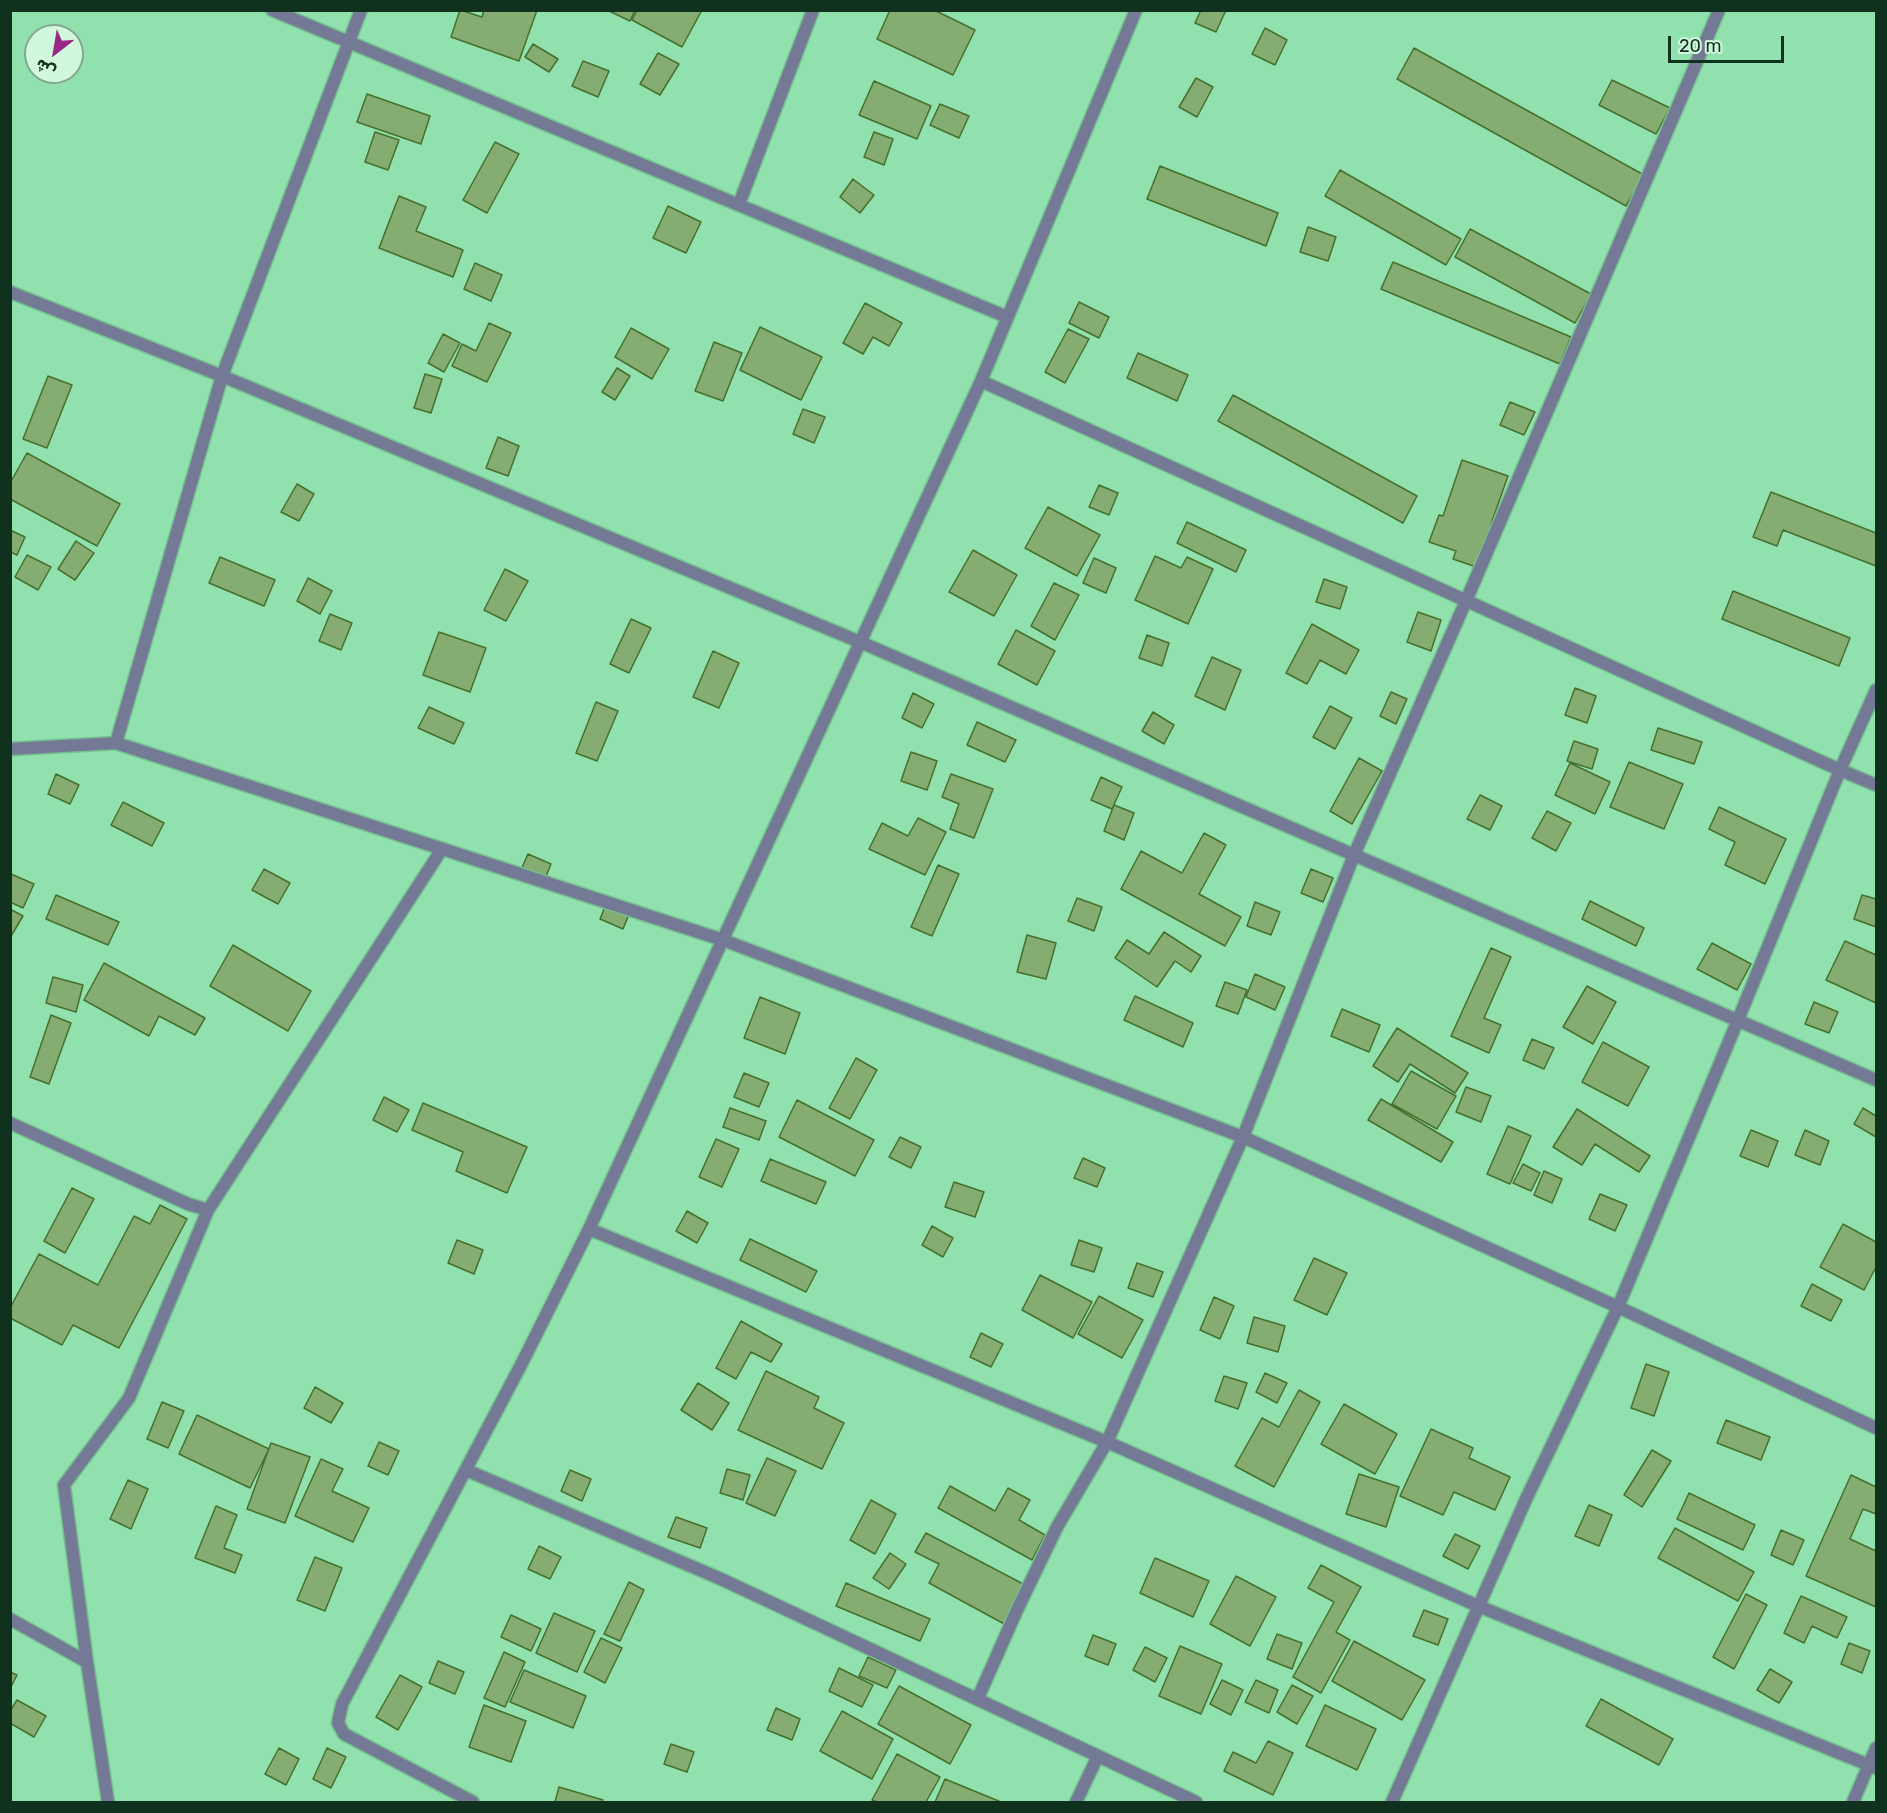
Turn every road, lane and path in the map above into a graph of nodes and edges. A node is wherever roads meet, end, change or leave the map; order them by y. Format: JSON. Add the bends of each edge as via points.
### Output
{"nodes":[{"id":1,"x":272,"y":10,"type":"edge"},
{"id":2,"x":361,"y":10,"type":"edge"},
{"id":3,"x":813,"y":10,"type":"edge"},
{"id":4,"x":1136,"y":10,"type":"edge"},
{"id":5,"x":1719,"y":10,"type":"edge"},
{"id":6,"x":347,"y":43,"type":"junction"},
{"id":7,"x":739,"y":204,"type":"junction"},
{"id":8,"x":10,"y":291,"type":"edge"},
{"id":9,"x":1007,"y":317,"type":"junction"},
{"id":10,"x":222,"y":376,"type":"junction"},
{"id":11,"x":981,"y":381,"type":"junction"},
{"id":12,"x":1466,"y":601,"type":"junction"},
{"id":13,"x":860,"y":642,"type":"junction"},
{"id":14,"x":1876,"y":690,"type":"edge"},
{"id":15,"x":116,"y":743,"type":"junction"},
{"id":16,"x":10,"y":749,"type":"edge"},
{"id":17,"x":1840,"y":771,"type":"junction"},
{"id":18,"x":1876,"y":785,"type":"edge"},
{"id":19,"x":442,"y":849,"type":"junction"},
{"id":20,"x":1354,"y":855,"type":"junction"},
{"id":21,"x":723,"y":940,"type":"junction"},
{"id":22,"x":1738,"y":1020,"type":"junction"},
{"id":23,"x":1876,"y":1080,"type":"edge"},
{"id":24,"x":10,"y":1123,"type":"edge"},
{"id":25,"x":1243,"y":1137,"type":"junction"},
{"id":26,"x":208,"y":1210,"type":"junction"},
{"id":27,"x":589,"y":1229,"type":"junction"},
{"id":28,"x":1618,"y":1307,"type":"junction"},
{"id":29,"x":1876,"y":1428,"type":"edge"},
{"id":30,"x":1107,"y":1442,"type":"junction"},
{"id":31,"x":466,"y":1470,"type":"junction"},
{"id":32,"x":1478,"y":1606,"type":"junction"},
{"id":33,"x":10,"y":1619,"type":"edge"},
{"id":34,"x":87,"y":1662,"type":"junction"},
{"id":35,"x":978,"y":1698,"type":"junction"},
{"id":36,"x":1876,"y":1748,"type":"edge"},
{"id":37,"x":1097,"y":1758,"type":"junction"},
{"id":38,"x":1873,"y":1766,"type":"edge"},
{"id":39,"x":108,"y":1803,"type":"edge"},
{"id":40,"x":473,"y":1803,"type":"edge"},
{"id":41,"x":1076,"y":1803,"type":"edge"},
{"id":42,"x":1196,"y":1803,"type":"edge"},
{"id":43,"x":1392,"y":1803,"type":"edge"},
{"id":44,"x":1853,"y":1803,"type":"edge"}],
"edges":[{"from":1,"to":6,"type":"street"},
{"from":2,"to":6,"type":"street"},
{"from":3,"to":7,"type":"street"},
{"from":4,"to":9,"type":"street"},
{"from":5,"to":12,"type":"street"},
{"from":6,"to":7,"type":"street"},
{"from":6,"to":10,"type":"street"},
{"from":7,"to":9,"type":"street"},
{"from":8,"to":10,"type":"street"},
{"from":9,"to":11,"type":"street"},
{"from":10,"to":13,"type":"street"},
{"from":10,"to":15,"type":"street"},
{"from":11,"to":12,"type":"street"},
{"from":11,"to":13,"type":"street"},
{"from":12,"to":17,"type":"street"},
{"from":12,"to":20,"type":"street"},
{"from":13,"to":20,"type":"street"},
{"from":13,"to":21,"type":"street"},
{"from":14,"to":17,"type":"street"},
{"from":15,"to":16,"type":"street"},
{"from":15,"to":19,"type":"street"},
{"from":17,"to":18,"type":"street"},
{"from":17,"to":22,"type":"street"},
{"from":19,"to":21,"type":"street"},
{"from":19,"to":26,"type":"street"},
{"from":20,"to":22,"type":"street"},
{"from":20,"to":25,"type":"street"},
{"from":21,"to":25,"type":"street"},
{"from":21,"to":27,"type":"street"},
{"from":22,"to":23,"type":"street"},
{"from":22,"to":28,"type":"street"},
{"from":24,"to":26,"type":"street"},
{"from":25,"to":28,"type":"street"},
{"from":25,"to":30,"type":"street"},
{"from":26,"to":34,"type":"street","via":[[129,1398],[64,1485]]},
{"from":27,"to":30,"type":"street"},
{"from":27,"to":31,"type":"street"},
{"from":28,"to":29,"type":"street"},
{"from":28,"to":32,"type":"street"},
{"from":30,"to":32,"type":"street"},
{"from":30,"to":35,"type":"street","via":[[1057,1527]]},
{"from":31,"to":35,"type":"street","via":[[721,1579]]},
{"from":31,"to":40,"type":"street","via":[[342,1704],[338,1723],[350,1738]]},
{"from":32,"to":38,"type":"street"},
{"from":32,"to":43,"type":"street"},
{"from":33,"to":34,"type":"street"},
{"from":34,"to":39,"type":"street"},
{"from":35,"to":37,"type":"street"},
{"from":36,"to":38,"type":"street"},
{"from":37,"to":41,"type":"street"},
{"from":37,"to":42,"type":"street"},
{"from":38,"to":44,"type":"street"}]}
